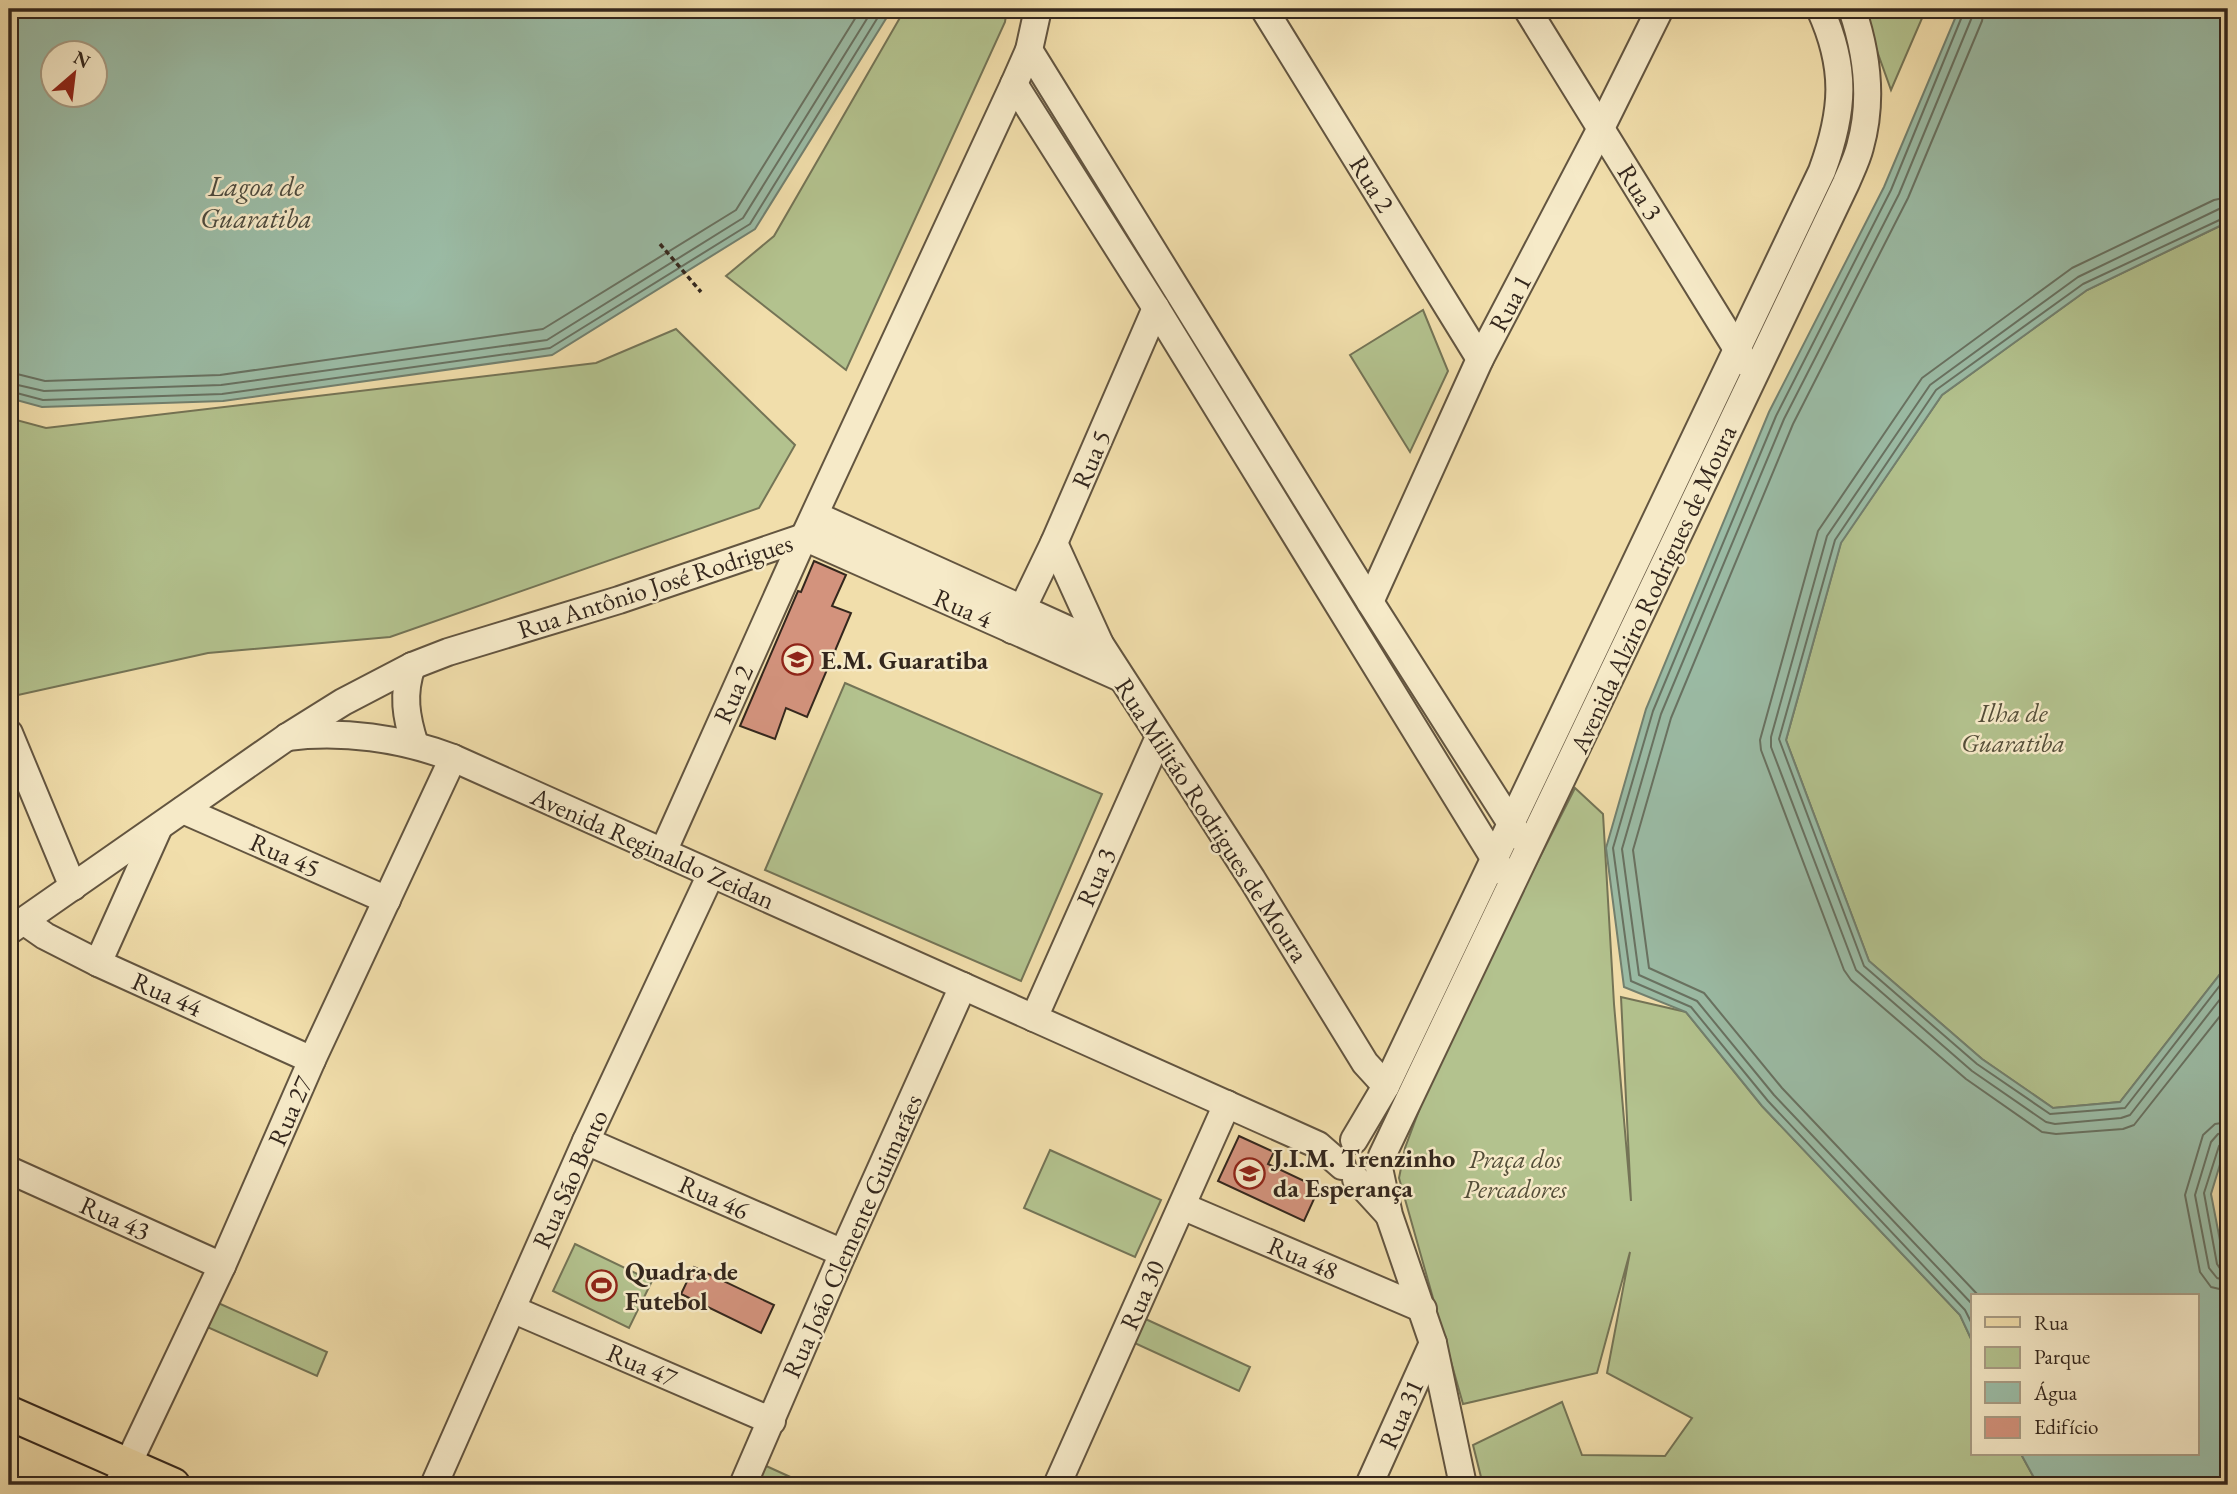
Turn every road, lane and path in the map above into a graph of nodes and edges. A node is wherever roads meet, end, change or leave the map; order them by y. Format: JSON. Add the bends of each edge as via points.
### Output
{"nodes":[{"id":1,"x":1038,"y":9,"type":"edge"},
{"id":2,"x":1264,"y":9,"type":"edge"},
{"id":3,"x":1527,"y":9,"type":"edge"},
{"id":4,"x":1660,"y":9,"type":"edge"},
{"id":5,"x":1820,"y":9,"type":"edge"},
{"id":6,"x":1852,"y":9,"type":"edge"},
{"id":7,"x":1029,"y":50,"type":"junction"},
{"id":8,"x":1014,"y":84,"type":"junction"},
{"id":9,"x":1601,"y":128,"type":"junction"},
{"id":10,"x":660,"y":244,"type":"dead end"},
{"id":11,"x":701,"y":292,"type":"dead end"},
{"id":12,"x":1156,"y":308,"type":"junction"},
{"id":13,"x":1737,"y":350,"type":"junction"},
{"id":14,"x":1480,"y":359,"type":"junction"},
{"id":15,"x":1755,"y":376,"type":"junction"},
{"id":16,"x":810,"y":526,"type":"junction"},
{"id":17,"x":1054,"y":543,"type":"junction"},
{"id":18,"x":1370,"y":602,"type":"junction"},
{"id":19,"x":1018,"y":619,"type":"junction"},
{"id":20,"x":1100,"y":644,"type":"junction"},
{"id":21,"x":412,"y":666,"type":"junction"},
{"id":22,"x":1121,"y":678,"type":"junction"},
{"id":23,"x":9,"y":733,"type":"edge"},
{"id":24,"x":287,"y":737,"type":"junction"},
{"id":25,"x":1158,"y":737,"type":"junction"},
{"id":26,"x":415,"y":745,"type":"junction"},
{"id":27,"x":453,"y":758,"type":"junction"},
{"id":28,"x":1535,"y":775,"type":"junction"},
{"id":29,"x":1556,"y":794,"type":"junction"},
{"id":30,"x":183,"y":810,"type":"junction"},
{"id":31,"x":1511,"y":825,"type":"junction"},
{"id":32,"x":159,"y":827,"type":"junction"},
{"id":33,"x":1528,"y":848,"type":"junction"},
{"id":34,"x":663,"y":852,"type":"junction"},
{"id":35,"x":1495,"y":859,"type":"junction"},
{"id":36,"x":711,"y":874,"type":"junction"},
{"id":37,"x":1510,"y":883,"type":"junction"},
{"id":38,"x":73,"y":887,"type":"junction"},
{"id":39,"x":387,"y":900,"type":"junction"},
{"id":40,"x":17,"y":926,"type":"edge"},
{"id":41,"x":98,"y":963,"type":"junction"},
{"id":42,"x":963,"y":986,"type":"junction"},
{"id":43,"x":1034,"y":1018,"type":"junction"},
{"id":44,"x":312,"y":1060,"type":"junction"},
{"id":45,"x":1390,"y":1077,"type":"junction"},
{"id":46,"x":1418,"y":1079,"type":"junction"},
{"id":47,"x":1227,"y":1104,"type":"junction"},
{"id":48,"x":586,"y":1140,"type":"junction"},
{"id":49,"x":1360,"y":1159,"type":"junction"},
{"id":50,"x":9,"y":1170,"type":"edge"},
{"id":51,"x":1182,"y":1206,"type":"junction"},
{"id":52,"x":1401,"y":1245,"type":"junction"},
{"id":53,"x":843,"y":1253,"type":"junction"},
{"id":54,"x":222,"y":1266,"type":"junction"},
{"id":55,"x":1382,"y":1292,"type":"junction"},
{"id":56,"x":512,"y":1309,"type":"junction"},
{"id":57,"x":1423,"y":1309,"type":"junction"},
{"id":58,"x":1433,"y":1342,"type":"junction"},
{"id":59,"x":9,"y":1413,"type":"edge"},
{"id":60,"x":772,"y":1421,"type":"junction"},
{"id":61,"x":122,"y":1475,"type":"edge"},
{"id":62,"x":173,"y":1485,"type":"edge"},
{"id":63,"x":434,"y":1485,"type":"edge"},
{"id":64,"x":743,"y":1485,"type":"edge"},
{"id":65,"x":1057,"y":1485,"type":"edge"},
{"id":66,"x":1369,"y":1485,"type":"edge"},
{"id":67,"x":1463,"y":1485,"type":"edge"}],
"edges":[{"from":1,"to":7,"type":"street","name":"Rua Antônio José Rodrigues"},
{"from":2,"to":14,"type":"street","name":"Rua 2"},
{"from":3,"to":9,"type":"street","name":"Rua 3"},
{"from":4,"to":9,"type":"street","name":"Rua 1"},
{"from":5,"to":13,"type":"street","name":"Avenida Alziro Rodrigues de Moura","via":[[1837,62],[1838,124],[1822,171]]},
{"from":6,"to":15,"type":"street","name":"Avenida Alziro Rodrigues de Moura","via":[[1868,76],[1860,147]]},
{"from":7,"to":8,"type":"street","name":"Rua Antônio José Rodrigues"},
{"from":7,"to":18,"type":"street"},
{"from":8,"to":12,"type":"street"},
{"from":8,"to":16,"type":"street","name":"Rua Antônio José Rodrigues"},
{"from":9,"to":13,"type":"street","name":"Rua 3"},
{"from":9,"to":14,"type":"street","name":"Rua 1"},
{"from":10,"to":11,"type":"path"},
{"from":12,"to":17,"type":"street","name":"Rua 5"},
{"from":12,"to":35,"type":"street"},
{"from":13,"to":15,"type":"street","name":"Rua 3"},
{"from":13,"to":28,"type":"street","name":"Avenida Alziro Rodrigues de Moura"},
{"from":14,"to":18,"type":"street","name":"Rua 1"},
{"from":15,"to":29,"type":"street","name":"Avenida Alziro Rodrigues de Moura"},
{"from":16,"to":19,"type":"street","name":"Rua 4"},
{"from":16,"to":21,"type":"street","name":"Rua Antônio José Rodrigues","via":[[619,600]]},
{"from":16,"to":34,"type":"street","name":"Rua 2"},
{"from":17,"to":19,"type":"street","name":"Rua 5"},
{"from":17,"to":20,"type":"street","name":"Rua Militão Rodrigues de Moura"},
{"from":18,"to":31,"type":"street"},
{"from":19,"to":20,"type":"street","name":"Rua 4"},
{"from":19,"to":22,"type":"street","name":"Rua 4"},
{"from":20,"to":22,"type":"street","name":"Rua Militão Rodrigues de Moura"},
{"from":21,"to":24,"type":"street","name":"Rua Antônio José Rodrigues"},
{"from":21,"to":26,"type":"street","via":[[405,707]]},
{"from":22,"to":25,"type":"street","name":"Rua Militão Rodrigues de Moura"},
{"from":23,"to":38,"type":"street"},
{"from":24,"to":26,"type":"street","name":"Avenida Reginaldo Zeidan","via":[[329,734]]},
{"from":24,"to":30,"type":"street"},
{"from":25,"to":43,"type":"street","name":"Rua 3"},
{"from":25,"to":45,"type":"street","name":"Rua Militão Rodrigues de Moura","via":[[1252,878],[1365,1063]]},
{"from":26,"to":27,"type":"street","name":"Avenida Reginaldo Zeidan"},
{"from":27,"to":34,"type":"street","name":"Avenida Reginaldo Zeidan"},
{"from":27,"to":39,"type":"street","name":"Rua 27"},
{"from":28,"to":29,"type":"street"},
{"from":28,"to":31,"type":"street","name":"Avenida Alziro Rodrigues de Moura"},
{"from":29,"to":33,"type":"street","name":"Avenida Alziro Rodrigues de Moura"},
{"from":30,"to":32,"type":"street"},
{"from":30,"to":39,"type":"street","name":"Rua 45"},
{"from":31,"to":33,"type":"street"},
{"from":31,"to":35,"type":"street","name":"Avenida Alziro Rodrigues de Moura"},
{"from":32,"to":38,"type":"street"},
{"from":32,"to":41,"type":"street"},
{"from":33,"to":37,"type":"street","name":"Avenida Alziro Rodrigues de Moura"},
{"from":34,"to":36,"type":"street","name":"Avenida Reginaldo Zeidan"},
{"from":35,"to":37,"type":"street"},
{"from":35,"to":45,"type":"street","name":"Avenida Alziro Rodrigues de Moura"},
{"from":36,"to":42,"type":"street","name":"Avenida Reginaldo Zeidan"},
{"from":36,"to":48,"type":"street","name":"Rua São Bento"},
{"from":37,"to":46,"type":"street","name":"Avenida Alziro Rodrigues de Moura"},
{"from":38,"to":40,"type":"street"},
{"from":39,"to":44,"type":"street","name":"Rua 27"},
{"from":40,"to":41,"type":"street","name":"Rua 44"},
{"from":41,"to":44,"type":"street","name":"Rua 44"},
{"from":42,"to":43,"type":"street","name":"Avenida Reginaldo Zeidan"},
{"from":42,"to":53,"type":"street","name":"Rua João Clemente Guimarães"},
{"from":43,"to":47,"type":"street","name":"Avenida Reginaldo Zeidan"},
{"from":44,"to":54,"type":"street","name":"Rua 27"},
{"from":45,"to":46,"type":"street"},
{"from":45,"to":49,"type":"street","name":"Avenida Alziro Rodrigues de Moura"},
{"from":46,"to":49,"type":"street","name":"Avenida Alziro Rodrigues de Moura"},
{"from":47,"to":49,"type":"street","name":"Avenida Reginaldo Zeidan"},
{"from":47,"to":51,"type":"street","name":"Rua 30"},
{"from":48,"to":53,"type":"street","name":"Rua 46"},
{"from":48,"to":56,"type":"street","name":"Rua São Bento"},
{"from":49,"to":52,"type":"street"},
{"from":50,"to":54,"type":"street","name":"Rua 43"},
{"from":51,"to":55,"type":"street","name":"Rua 48"},
{"from":51,"to":65,"type":"street","name":"Rua 30"},
{"from":52,"to":55,"type":"street"},
{"from":52,"to":57,"type":"street"},
{"from":53,"to":60,"type":"street","name":"Rua João Clemente Guimarães"},
{"from":54,"to":61,"type":"street","name":"Rua 27"},
{"from":55,"to":57,"type":"street","name":"Rua 48"},
{"from":56,"to":60,"type":"street","name":"Rua 47"},
{"from":56,"to":63,"type":"street","name":"Rua São Bento"},
{"from":57,"to":58,"type":"street"},
{"from":58,"to":66,"type":"street","name":"Rua 31"},
{"from":58,"to":67,"type":"street"},
{"from":59,"to":61,"type":"main road"},
{"from":60,"to":64,"type":"street","name":"Rua João Clemente Guimarães"},
{"from":61,"to":62,"type":"main road"}]}
